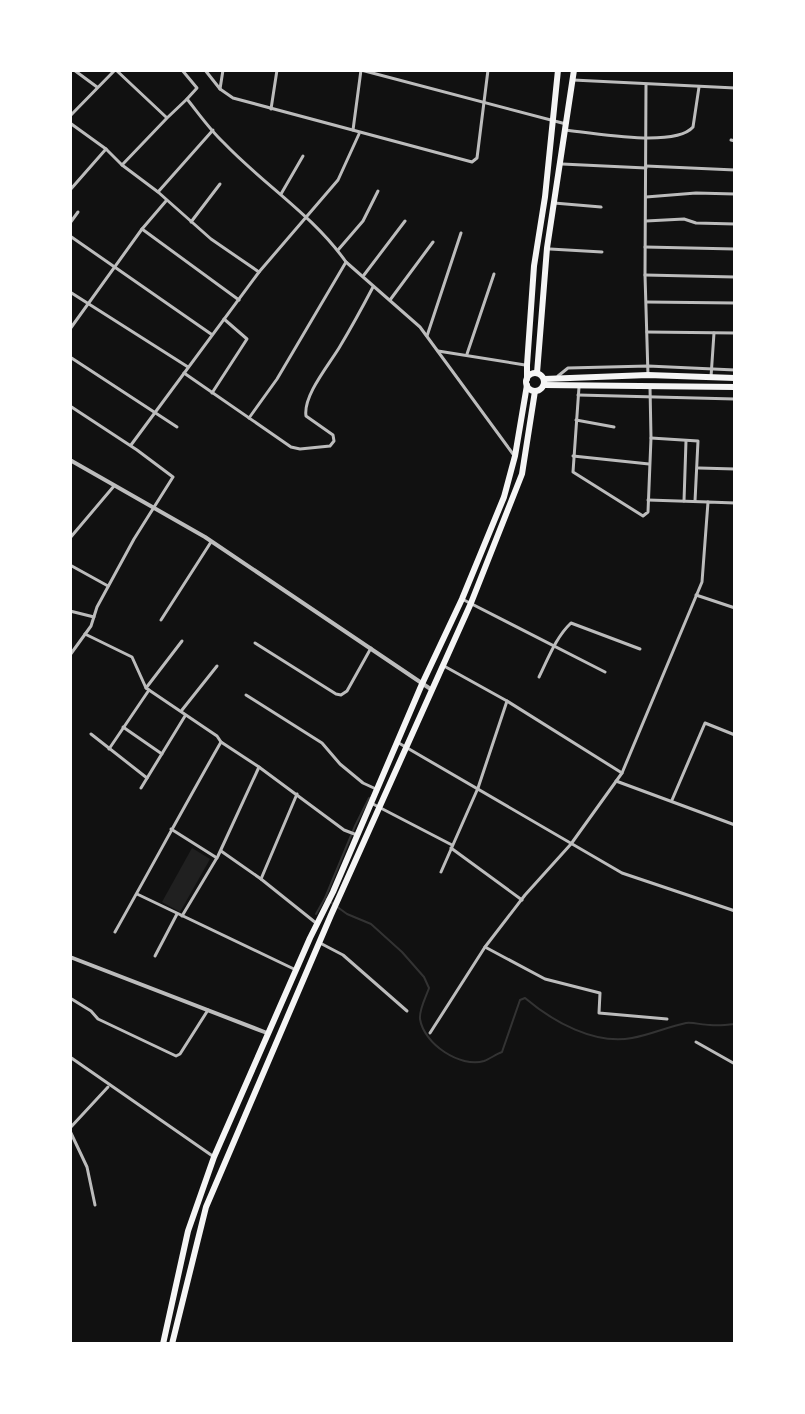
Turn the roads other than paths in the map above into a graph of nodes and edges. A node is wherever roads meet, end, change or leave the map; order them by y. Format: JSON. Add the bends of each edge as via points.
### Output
{"nodes":[{"id":1,"x":74,"y":70,"type":"edge"},
{"id":2,"x":116,"y":70,"type":"edge"},
{"id":3,"x":182,"y":70,"type":"edge"},
{"id":4,"x":205,"y":70,"type":"edge"},
{"id":5,"x":223,"y":70,"type":"edge"},
{"id":6,"x":277,"y":70,"type":"edge"},
{"id":7,"x":361,"y":70,"type":"edge"},
{"id":8,"x":488,"y":70,"type":"edge"},
{"id":9,"x":558,"y":70,"type":"edge"},
{"id":10,"x":574,"y":70,"type":"edge"},
{"id":11,"x":573,"y":80,"type":"junction"},
{"id":12,"x":646,"y":85,"type":"junction"},
{"id":13,"x":98,"y":87,"type":"junction"},
{"id":14,"x":699,"y":87,"type":"junction"},
{"id":15,"x":735,"y":88,"type":"edge"},
{"id":16,"x":220,"y":89,"type":"junction"},
{"id":17,"x":187,"y":99,"type":"junction"},
{"id":18,"x":485,"y":103,"type":"junction"},
{"id":19,"x":271,"y":109,"type":"junction"},
{"id":20,"x":70,"y":116,"type":"edge"},
{"id":21,"x":167,"y":118,"type":"junction"},
{"id":22,"x":554,"y":120,"type":"junction"},
{"id":23,"x":70,"y":123,"type":"edge"},
{"id":24,"x":565,"y":127,"type":"junction"},
{"id":25,"x":213,"y":130,"type":"junction"},
{"id":26,"x":353,"y":131,"type":"junction"},
{"id":27,"x":360,"y":133,"type":"junction"},
{"id":28,"x":646,"y":139,"type":"junction"},
{"id":29,"x":106,"y":149,"type":"junction"},
{"id":30,"x":303,"y":156,"type":"dead end"},
{"id":31,"x":560,"y":164,"type":"junction"},
{"id":32,"x":122,"y":165,"type":"junction"},
{"id":33,"x":646,"y":167,"type":"junction"},
{"id":34,"x":735,"y":170,"type":"edge"},
{"id":35,"x":220,"y":184,"type":"dead end"},
{"id":36,"x":70,"y":190,"type":"edge"},
{"id":37,"x":378,"y":191,"type":"dead end"},
{"id":38,"x":158,"y":192,"type":"junction"},
{"id":39,"x":735,"y":194,"type":"edge"},
{"id":40,"x":280,"y":195,"type":"junction"},
{"id":41,"x":646,"y":197,"type":"junction"},
{"id":42,"x":166,"y":200,"type":"junction"},
{"id":43,"x":554,"y":203,"type":"junction"},
{"id":44,"x":601,"y":207,"type":"dead end"},
{"id":45,"x":78,"y":212,"type":"dead end"},
{"id":46,"x":306,"y":217,"type":"junction"},
{"id":47,"x":405,"y":221,"type":"dead end"},
{"id":48,"x":646,"y":221,"type":"junction"},
{"id":49,"x":191,"y":222,"type":"junction"},
{"id":50,"x":70,"y":223,"type":"edge"},
{"id":51,"x":735,"y":224,"type":"edge"},
{"id":52,"x":142,"y":229,"type":"junction"},
{"id":53,"x":461,"y":233,"type":"dead end"},
{"id":54,"x":70,"y":236,"type":"edge"},
{"id":55,"x":433,"y":242,"type":"dead end"},
{"id":56,"x":645,"y":247,"type":"junction"},
{"id":57,"x":547,"y":248,"type":"junction"},
{"id":58,"x":735,"y":249,"type":"edge"},
{"id":59,"x":338,"y":250,"type":"junction"},
{"id":60,"x":602,"y":252,"type":"dead end"},
{"id":61,"x":346,"y":262,"type":"junction"},
{"id":62,"x":115,"y":267,"type":"junction"},
{"id":63,"x":259,"y":272,"type":"junction"},
{"id":64,"x":494,"y":274,"type":"dead end"},
{"id":65,"x":645,"y":275,"type":"junction"},
{"id":66,"x":363,"y":276,"type":"junction"},
{"id":67,"x":735,"y":277,"type":"edge"},
{"id":68,"x":373,"y":287,"type":"junction"},
{"id":69,"x":70,"y":292,"type":"edge"},
{"id":70,"x":239,"y":300,"type":"junction"},
{"id":71,"x":390,"y":301,"type":"junction"},
{"id":72,"x":647,"y":302,"type":"junction"},
{"id":73,"x":735,"y":303,"type":"edge"},
{"id":74,"x":88,"y":304,"type":"junction"},
{"id":75,"x":224,"y":319,"type":"junction"},
{"id":76,"x":70,"y":329,"type":"edge"},
{"id":77,"x":647,"y":332,"type":"junction"},
{"id":78,"x":714,"y":333,"type":"junction"},
{"id":79,"x":735,"y":333,"type":"edge"},
{"id":80,"x":212,"y":335,"type":"junction"},
{"id":81,"x":427,"y":336,"type":"junction"},
{"id":82,"x":438,"y":351,"type":"junction"},
{"id":83,"x":466,"y":355,"type":"junction"},
{"id":84,"x":70,"y":357,"type":"edge"},
{"id":85,"x":527,"y":365,"type":"junction"},
{"id":86,"x":648,"y":366,"type":"junction"},
{"id":87,"x":188,"y":367,"type":"junction"},
{"id":88,"x":735,"y":370,"type":"edge"},
{"id":89,"x":183,"y":373,"type":"junction"},
{"id":90,"x":537,"y":373,"type":"junction"},
{"id":91,"x":711,"y":374,"type":"junction"},
{"id":92,"x":648,"y":375,"type":"junction"},
{"id":93,"x":556,"y":378,"type":"junction"},
{"id":94,"x":735,"y":378,"type":"edge"},
{"id":95,"x":527,"y":382,"type":"junction"},
{"id":96,"x":544,"y":382,"type":"junction"},
{"id":97,"x":579,"y":386,"type":"junction"},
{"id":98,"x":650,"y":387,"type":"junction"},
{"id":99,"x":735,"y":387,"type":"edge"},
{"id":100,"x":535,"y":391,"type":"junction"},
{"id":101,"x":212,"y":393,"type":"junction"},
{"id":102,"x":578,"y":395,"type":"junction"},
{"id":103,"x":650,"y":397,"type":"junction"},
{"id":104,"x":735,"y":399,"type":"edge"},
{"id":105,"x":70,"y":406,"type":"edge"},
{"id":106,"x":155,"y":412,"type":"junction"},
{"id":107,"x":249,"y":418,"type":"junction"},
{"id":108,"x":576,"y":420,"type":"junction"},
{"id":109,"x":177,"y":427,"type":"dead end"},
{"id":110,"x":614,"y":427,"type":"dead end"},
{"id":111,"x":651,"y":438,"type":"junction"},
{"id":112,"x":686,"y":439,"type":"junction"},
{"id":113,"x":131,"y":445,"type":"junction"},
{"id":114,"x":515,"y":456,"type":"junction"},
{"id":115,"x":573,"y":456,"type":"junction"},
{"id":116,"x":70,"y":460,"type":"edge"},
{"id":117,"x":650,"y":464,"type":"junction"},
{"id":118,"x":697,"y":468,"type":"junction"},
{"id":119,"x":735,"y":469,"type":"edge"},
{"id":120,"x":115,"y":484,"type":"junction"},
{"id":121,"x":648,"y":500,"type":"junction"},
{"id":122,"x":684,"y":501,"type":"junction"},
{"id":123,"x":695,"y":501,"type":"junction"},
{"id":124,"x":708,"y":502,"type":"junction"},
{"id":125,"x":735,"y":503,"type":"edge"},
{"id":126,"x":155,"y":507,"type":"junction"},
{"id":127,"x":70,"y":538,"type":"edge"},
{"id":128,"x":212,"y":541,"type":"junction"},
{"id":129,"x":70,"y":565,"type":"edge"},
{"id":130,"x":108,"y":586,"type":"junction"},
{"id":131,"x":696,"y":595,"type":"junction"},
{"id":132,"x":462,"y":599,"type":"junction"},
{"id":133,"x":471,"y":603,"type":"junction"},
{"id":134,"x":735,"y":608,"type":"edge"},
{"id":135,"x":70,"y":611,"type":"edge"},
{"id":136,"x":94,"y":617,"type":"junction"},
{"id":137,"x":161,"y":620,"type":"dead end"},
{"id":138,"x":448,"y":630,"type":"junction"},
{"id":139,"x":85,"y":634,"type":"junction"},
{"id":140,"x":458,"y":634,"type":"junction"},
{"id":141,"x":182,"y":641,"type":"dead end"},
{"id":142,"x":255,"y":643,"type":"dead end"},
{"id":143,"x":555,"y":646,"type":"junction"},
{"id":144,"x":371,"y":648,"type":"junction"},
{"id":145,"x":640,"y":649,"type":"dead end"},
{"id":146,"x":70,"y":655,"type":"edge"},
{"id":147,"x":217,"y":666,"type":"dead end"},
{"id":148,"x":444,"y":666,"type":"junction"},
{"id":149,"x":605,"y":672,"type":"dead end"},
{"id":150,"x":539,"y":677,"type":"dead end"},
{"id":151,"x":422,"y":684,"type":"junction"},
{"id":152,"x":147,"y":689,"type":"junction"},
{"id":153,"x":433,"y":690,"type":"junction"},
{"id":154,"x":246,"y":695,"type":"dead end"},
{"id":155,"x":507,"y":701,"type":"junction"},
{"id":156,"x":180,"y":711,"type":"junction"},
{"id":157,"x":185,"y":716,"type":"junction"},
{"id":158,"x":123,"y":727,"type":"junction"},
{"id":159,"x":91,"y":734,"type":"dead end"},
{"id":160,"x":735,"y":735,"type":"edge"},
{"id":161,"x":221,"y":742,"type":"junction"},
{"id":162,"x":397,"y":742,"type":"junction"},
{"id":163,"x":408,"y":747,"type":"junction"},
{"id":164,"x":109,"y":749,"type":"junction"},
{"id":165,"x":162,"y":754,"type":"junction"},
{"id":166,"x":259,"y":767,"type":"junction"},
{"id":167,"x":622,"y":773,"type":"junction"},
{"id":168,"x":147,"y":778,"type":"junction"},
{"id":169,"x":616,"y":781,"type":"junction"},
{"id":170,"x":141,"y":788,"type":"dead end"},
{"id":171,"x":373,"y":788,"type":"junction"},
{"id":172,"x":478,"y":788,"type":"junction"},
{"id":173,"x":297,"y":794,"type":"junction"},
{"id":174,"x":671,"y":801,"type":"junction"},
{"id":175,"x":371,"y":803,"type":"junction"},
{"id":176,"x":381,"y":808,"type":"junction"},
{"id":177,"x":735,"y":825,"type":"edge"},
{"id":178,"x":171,"y":829,"type":"junction"},
{"id":179,"x":356,"y":835,"type":"junction"},
{"id":180,"x":571,"y":844,"type":"junction"},
{"id":181,"x":452,"y":847,"type":"junction"},
{"id":182,"x":221,"y":851,"type":"junction"},
{"id":183,"x":217,"y":858,"type":"junction"},
{"id":184,"x":441,"y":872,"type":"dead end"},
{"id":185,"x":261,"y":879,"type":"junction"},
{"id":186,"x":337,"y":881,"type":"junction"},
{"id":187,"x":346,"y":885,"type":"junction"},
{"id":188,"x":137,"y":894,"type":"junction"},
{"id":189,"x":522,"y":900,"type":"junction"},
{"id":190,"x":735,"y":911,"type":"edge"},
{"id":191,"x":180,"y":915,"type":"junction"},
{"id":192,"x":317,"y":923,"type":"junction"},
{"id":193,"x":115,"y":932,"type":"dead end"},
{"id":194,"x":320,"y":943,"type":"junction"},
{"id":195,"x":485,"y":947,"type":"junction"},
{"id":196,"x":155,"y":956,"type":"dead end"},
{"id":197,"x":71,"y":960,"type":"edge"},
{"id":198,"x":296,"y":970,"type":"junction"},
{"id":199,"x":70,"y":998,"type":"edge"},
{"id":200,"x":208,"y":1010,"type":"junction"},
{"id":201,"x":407,"y":1011,"type":"dead end"},
{"id":202,"x":667,"y":1019,"type":"dead end"},
{"id":203,"x":267,"y":1033,"type":"junction"},
{"id":204,"x":430,"y":1033,"type":"dead end"},
{"id":205,"x":279,"y":1036,"type":"junction"},
{"id":206,"x":696,"y":1042,"type":"dead end"},
{"id":207,"x":70,"y":1057,"type":"edge"},
{"id":208,"x":735,"y":1064,"type":"edge"},
{"id":209,"x":110,"y":1085,"type":"junction"},
{"id":210,"x":70,"y":1130,"type":"edge"},
{"id":211,"x":214,"y":1157,"type":"junction"},
{"id":212,"x":95,"y":1205,"type":"dead end"},
{"id":213,"x":163,"y":1344,"type":"edge"},
{"id":214,"x":172,"y":1344,"type":"edge"}],
"edges":[{"from":1,"to":13,"type":"street"},
{"from":2,"to":13,"type":"street"},
{"from":2,"to":21,"type":"street"},
{"from":3,"to":17,"type":"street","via":[[197,88]]},
{"from":4,"to":16,"type":"street"},
{"from":5,"to":16,"type":"street"},
{"from":6,"to":19,"type":"street"},
{"from":7,"to":18,"type":"street"},
{"from":7,"to":26,"type":"street"},
{"from":8,"to":18,"type":"street"},
{"from":9,"to":22,"type":"highway"},
{"from":10,"to":11,"type":"highway"},
{"from":11,"to":12,"type":"street"},
{"from":11,"to":24,"type":"highway"},
{"from":12,"to":14,"type":"street"},
{"from":12,"to":28,"type":"street"},
{"from":13,"to":20,"type":"street"},
{"from":14,"to":15,"type":"street"},
{"from":14,"to":28,"type":"street","via":[[691,131]]},
{"from":16,"to":19,"type":"street"},
{"from":17,"to":21,"type":"street"},
{"from":17,"to":25,"type":"street"},
{"from":18,"to":22,"type":"street"},
{"from":18,"to":27,"type":"street","via":[[477,158],[472,162]]},
{"from":19,"to":26,"type":"street"},
{"from":21,"to":32,"type":"street"},
{"from":22,"to":24,"type":"street"},
{"from":22,"to":85,"type":"highway"},
{"from":23,"to":29,"type":"street"},
{"from":24,"to":28,"type":"street"},
{"from":24,"to":31,"type":"highway"},
{"from":25,"to":38,"type":"street"},
{"from":25,"to":40,"type":"street"},
{"from":26,"to":27,"type":"street"},
{"from":27,"to":46,"type":"street","via":[[338,180]]},
{"from":28,"to":33,"type":"street"},
{"from":29,"to":32,"type":"street"},
{"from":29,"to":36,"type":"street"},
{"from":30,"to":40,"type":"street"},
{"from":31,"to":33,"type":"street"},
{"from":31,"to":43,"type":"highway"},
{"from":32,"to":38,"type":"street"},
{"from":33,"to":34,"type":"street"},
{"from":33,"to":41,"type":"street"},
{"from":35,"to":49,"type":"street"},
{"from":37,"to":59,"type":"street","via":[[363,221]]},
{"from":38,"to":42,"type":"street"},
{"from":39,"to":41,"type":"street"},
{"from":40,"to":46,"type":"street"},
{"from":41,"to":48,"type":"street"},
{"from":42,"to":49,"type":"street"},
{"from":42,"to":52,"type":"street"},
{"from":43,"to":44,"type":"street"},
{"from":43,"to":57,"type":"highway"},
{"from":45,"to":50,"type":"street"},
{"from":46,"to":59,"type":"street"},
{"from":46,"to":63,"type":"street"},
{"from":47,"to":66,"type":"street"},
{"from":48,"to":51,"type":"street"},
{"from":48,"to":56,"type":"street"},
{"from":49,"to":63,"type":"street"},
{"from":52,"to":62,"type":"street"},
{"from":52,"to":70,"type":"street"},
{"from":53,"to":81,"type":"street"},
{"from":54,"to":62,"type":"street"},
{"from":55,"to":71,"type":"street"},
{"from":56,"to":58,"type":"street"},
{"from":56,"to":65,"type":"street"},
{"from":57,"to":60,"type":"street"},
{"from":57,"to":90,"type":"highway"},
{"from":59,"to":61,"type":"street"},
{"from":61,"to":66,"type":"street"},
{"from":61,"to":107,"type":"street"},
{"from":62,"to":74,"type":"street"},
{"from":62,"to":80,"type":"street"},
{"from":63,"to":70,"type":"street"},
{"from":64,"to":83,"type":"street"},
{"from":65,"to":67,"type":"street"},
{"from":65,"to":72,"type":"street"},
{"from":66,"to":68,"type":"street"},
{"from":68,"to":71,"type":"street"},
{"from":68,"to":107,"type":"street","via":[[304,411],[333,435],[332,444],[296,449]]},
{"from":69,"to":74,"type":"street"},
{"from":70,"to":75,"type":"street"},
{"from":71,"to":81,"type":"street"},
{"from":72,"to":73,"type":"street"},
{"from":72,"to":77,"type":"street"},
{"from":74,"to":76,"type":"street"},
{"from":74,"to":87,"type":"street"},
{"from":75,"to":80,"type":"street"},
{"from":75,"to":101,"type":"street","via":[[247,339]]},
{"from":77,"to":78,"type":"street"},
{"from":77,"to":86,"type":"street"},
{"from":78,"to":79,"type":"street"},
{"from":78,"to":91,"type":"street"},
{"from":80,"to":87,"type":"street"},
{"from":81,"to":82,"type":"street"},
{"from":82,"to":83,"type":"street"},
{"from":82,"to":114,"type":"street"},
{"from":83,"to":85,"type":"street"},
{"from":84,"to":106,"type":"street"},
{"from":85,"to":95,"type":"highway"},
{"from":86,"to":91,"type":"street"},
{"from":86,"to":92,"type":"street"},
{"from":86,"to":93,"type":"street","via":[[568,368]]},
{"from":87,"to":89,"type":"street"},
{"from":88,"to":91,"type":"street"},
{"from":89,"to":101,"type":"street"},
{"from":89,"to":106,"type":"street"},
{"from":90,"to":95,"type":"highway"},
{"from":90,"to":96,"type":"highway"},
{"from":91,"to":92,"type":"highway"},
{"from":91,"to":94,"type":"highway"},
{"from":92,"to":93,"type":"highway"},
{"from":93,"to":96,"type":"highway"},
{"from":95,"to":100,"type":"highway"},
{"from":95,"to":114,"type":"highway"},
{"from":96,"to":97,"type":"highway"},
{"from":96,"to":100,"type":"highway"},
{"from":97,"to":98,"type":"highway"},
{"from":97,"to":102,"type":"street"},
{"from":98,"to":99,"type":"highway"},
{"from":98,"to":103,"type":"street"},
{"from":100,"to":133,"type":"highway","via":[[522,474]]},
{"from":101,"to":107,"type":"street"},
{"from":102,"to":103,"type":"street"},
{"from":102,"to":108,"type":"street"},
{"from":103,"to":104,"type":"street"},
{"from":103,"to":111,"type":"street"},
{"from":105,"to":113,"type":"street"},
{"from":106,"to":109,"type":"street"},
{"from":106,"to":113,"type":"street"},
{"from":108,"to":110,"type":"street"},
{"from":108,"to":115,"type":"street"},
{"from":111,"to":112,"type":"street"},
{"from":111,"to":117,"type":"street"},
{"from":112,"to":118,"type":"street","via":[[698,441]]},
{"from":112,"to":122,"type":"street"},
{"from":113,"to":126,"type":"street","via":[[173,477]]},
{"from":114,"to":132,"type":"highway"},
{"from":115,"to":117,"type":"street"},
{"from":115,"to":121,"type":"street","via":[[575,474],[643,516]]},
{"from":116,"to":120,"type":"street"},
{"from":117,"to":121,"type":"street"},
{"from":118,"to":119,"type":"street"},
{"from":118,"to":123,"type":"street"},
{"from":120,"to":126,"type":"street"},
{"from":120,"to":127,"type":"street"},
{"from":121,"to":122,"type":"street"},
{"from":122,"to":123,"type":"street"},
{"from":123,"to":124,"type":"street"},
{"from":124,"to":125,"type":"street"},
{"from":124,"to":131,"type":"street","via":[[702,582]]},
{"from":126,"to":128,"type":"street"},
{"from":126,"to":130,"type":"street"},
{"from":128,"to":137,"type":"street"},
{"from":128,"to":144,"type":"street"},
{"from":129,"to":130,"type":"street"},
{"from":130,"to":136,"type":"street"},
{"from":131,"to":134,"type":"street"},
{"from":131,"to":167,"type":"street"},
{"from":132,"to":133,"type":"street"},
{"from":132,"to":138,"type":"highway"},
{"from":133,"to":140,"type":"highway"},
{"from":133,"to":143,"type":"street"},
{"from":135,"to":136,"type":"street"},
{"from":136,"to":139,"type":"street"},
{"from":138,"to":140,"type":"highway"},
{"from":138,"to":151,"type":"highway"},
{"from":139,"to":146,"type":"street"},
{"from":139,"to":152,"type":"street","via":[[132,657]]},
{"from":140,"to":148,"type":"highway"},
{"from":141,"to":152,"type":"street"},
{"from":142,"to":144,"type":"street","via":[[341,695]]},
{"from":143,"to":145,"type":"street","via":[[573,623]]},
{"from":143,"to":149,"type":"street"},
{"from":143,"to":150,"type":"street"},
{"from":144,"to":151,"type":"street"},
{"from":147,"to":156,"type":"street"},
{"from":148,"to":153,"type":"highway"},
{"from":148,"to":155,"type":"street"},
{"from":151,"to":153,"type":"street"},
{"from":151,"to":162,"type":"highway"},
{"from":152,"to":156,"type":"street"},
{"from":152,"to":158,"type":"street"},
{"from":153,"to":163,"type":"highway"},
{"from":154,"to":171,"type":"street","via":[[322,743]]},
{"from":155,"to":167,"type":"street"},
{"from":155,"to":172,"type":"street"},
{"from":156,"to":157,"type":"street"},
{"from":157,"to":161,"type":"street"},
{"from":157,"to":165,"type":"street"},
{"from":158,"to":164,"type":"street"},
{"from":158,"to":165,"type":"street"},
{"from":159,"to":164,"type":"street"},
{"from":160,"to":174,"type":"street","via":[[705,723]]},
{"from":161,"to":166,"type":"street"},
{"from":161,"to":178,"type":"street"},
{"from":162,"to":163,"type":"street"},
{"from":162,"to":171,"type":"highway"},
{"from":163,"to":172,"type":"street"},
{"from":163,"to":176,"type":"highway"},
{"from":164,"to":168,"type":"street"},
{"from":165,"to":168,"type":"street"},
{"from":166,"to":173,"type":"street"},
{"from":166,"to":182,"type":"street"},
{"from":167,"to":169,"type":"street"},
{"from":168,"to":170,"type":"street"},
{"from":169,"to":174,"type":"street"},
{"from":169,"to":180,"type":"street"},
{"from":171,"to":175,"type":"highway"},
{"from":172,"to":180,"type":"street"},
{"from":172,"to":181,"type":"street"},
{"from":173,"to":179,"type":"street"},
{"from":173,"to":185,"type":"street"},
{"from":174,"to":177,"type":"street"},
{"from":175,"to":176,"type":"street"},
{"from":175,"to":179,"type":"highway"},
{"from":176,"to":181,"type":"street"},
{"from":176,"to":187,"type":"highway"},
{"from":178,"to":183,"type":"street"},
{"from":178,"to":188,"type":"street"},
{"from":179,"to":186,"type":"highway"},
{"from":180,"to":189,"type":"street"},
{"from":180,"to":190,"type":"street","via":[[622,873]]},
{"from":181,"to":184,"type":"street"},
{"from":181,"to":189,"type":"street"},
{"from":182,"to":183,"type":"street"},
{"from":182,"to":185,"type":"street"},
{"from":183,"to":191,"type":"street"},
{"from":185,"to":192,"type":"street"},
{"from":186,"to":187,"type":"highway"},
{"from":186,"to":192,"type":"highway"},
{"from":187,"to":194,"type":"highway"},
{"from":188,"to":191,"type":"street"},
{"from":188,"to":193,"type":"street"},
{"from":189,"to":195,"type":"street"},
{"from":191,"to":196,"type":"street"},
{"from":191,"to":198,"type":"street"},
{"from":192,"to":198,"type":"highway"},
{"from":194,"to":201,"type":"street","via":[[343,955]]},
{"from":194,"to":205,"type":"highway"},
{"from":195,"to":202,"type":"street","via":[[545,979],[600,993],[599,1013]]},
{"from":195,"to":204,"type":"street"},
{"from":197,"to":200,"type":"street"},
{"from":198,"to":203,"type":"highway"},
{"from":199,"to":200,"type":"street","via":[[98,1019],[176,1056]]},
{"from":200,"to":203,"type":"street"},
{"from":203,"to":205,"type":"street"},
{"from":203,"to":211,"type":"highway"},
{"from":205,"to":214,"type":"highway","via":[[206,1207]]},
{"from":206,"to":208,"type":"street"},
{"from":207,"to":209,"type":"street"},
{"from":209,"to":210,"type":"street"},
{"from":209,"to":211,"type":"street"},
{"from":210,"to":212,"type":"street","via":[[87,1167]]},
{"from":211,"to":213,"type":"highway","via":[[188,1231]]}]}
